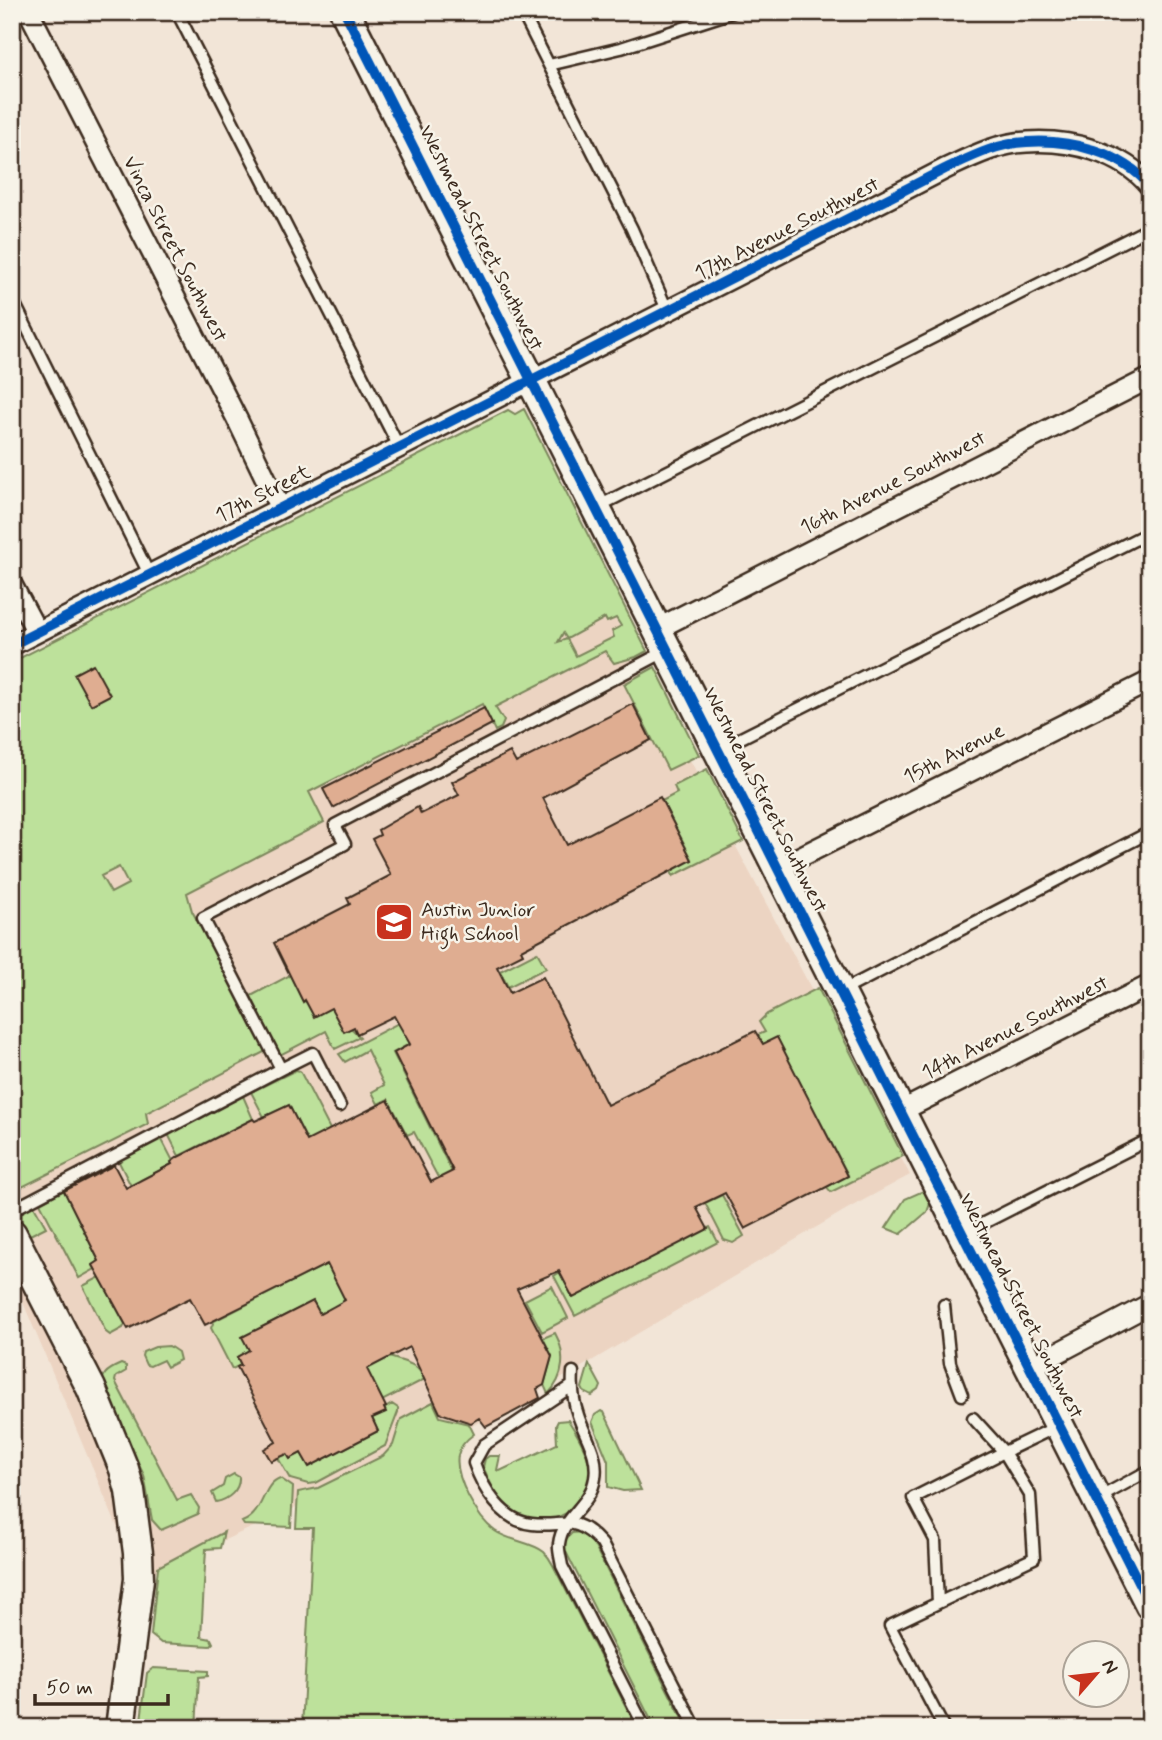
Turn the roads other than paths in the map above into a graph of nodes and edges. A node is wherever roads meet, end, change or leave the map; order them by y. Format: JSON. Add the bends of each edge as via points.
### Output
{"nodes":[{"id":1,"x":29,"y":12,"type":"edge"},
{"id":2,"x":177,"y":12,"type":"edge"},
{"id":3,"x":345,"y":12,"type":"edge"},
{"id":4,"x":522,"y":12,"type":"edge"},
{"id":5,"x":733,"y":12,"type":"edge"},
{"id":6,"x":1136,"y":12,"type":"edge"},
{"id":7,"x":1150,"y":16,"type":"edge"},
{"id":8,"x":549,"y":65,"type":"junction"},
{"id":9,"x":1150,"y":186,"type":"edge"},
{"id":10,"x":1150,"y":229,"type":"edge"},
{"id":11,"x":12,"y":298,"type":"edge"},
{"id":12,"x":668,"y":312,"type":"junction"},
{"id":13,"x":1150,"y":378,"type":"edge"},
{"id":14,"x":532,"y":382,"type":"junction"},
{"id":15,"x":399,"y":447,"type":"junction"},
{"id":16,"x":279,"y":508,"type":"junction"},
{"id":17,"x":596,"y":508,"type":"junction"},
{"id":18,"x":1150,"y":532,"type":"edge"},
{"id":19,"x":149,"y":574,"type":"junction"},
{"id":20,"x":12,"y":585,"type":"edge"},
{"id":21,"x":37,"y":632,"type":"junction"},
{"id":22,"x":662,"y":640,"type":"junction"},
{"id":23,"x":12,"y":645,"type":"edge"},
{"id":24,"x":1150,"y":681,"type":"edge"},
{"id":25,"x":718,"y":750,"type":"junction"},
{"id":26,"x":1150,"y":832,"type":"edge"},
{"id":27,"x":778,"y":868,"type":"junction"},
{"id":28,"x":1150,"y":985,"type":"edge"},
{"id":29,"x":841,"y":991,"type":"junction"},
{"id":30,"x":281,"y":1069,"type":"junction"},
{"id":31,"x":340,"y":1106,"type":"dead end"},
{"id":32,"x":901,"y":1111,"type":"junction"},
{"id":33,"x":1150,"y":1139,"type":"edge"},
{"id":34,"x":12,"y":1210,"type":"edge"},
{"id":35,"x":964,"y":1233,"type":"junction"},
{"id":36,"x":12,"y":1234,"type":"edge"},
{"id":37,"x":1150,"y":1304,"type":"edge"},
{"id":38,"x":944,"y":1305,"type":"dead end"},
{"id":39,"x":1031,"y":1367,"type":"junction"},
{"id":40,"x":573,"y":1372,"type":"dead end"},
{"id":41,"x":572,"y":1386,"type":"junction"},
{"id":42,"x":962,"y":1395,"type":"dead end"},
{"id":43,"x":973,"y":1418,"type":"dead end"},
{"id":44,"x":1060,"y":1425,"type":"junction"},
{"id":45,"x":1004,"y":1452,"type":"junction"},
{"id":46,"x":1150,"y":1470,"type":"edge"},
{"id":47,"x":1097,"y":1499,"type":"junction"},
{"id":48,"x":566,"y":1522,"type":"junction"},
{"id":49,"x":938,"y":1603,"type":"junction"},
{"id":50,"x":1150,"y":1605,"type":"edge"},
{"id":51,"x":120,"y":1728,"type":"edge"},
{"id":52,"x":645,"y":1728,"type":"edge"},
{"id":53,"x":696,"y":1728,"type":"edge"},
{"id":54,"x":943,"y":1728,"type":"edge"}],
"edges":[{"from":1,"to":16,"type":"street","name":"Vinca Street Southwest"},
{"from":2,"to":15,"type":"lane"},
{"from":3,"to":14,"type":"street","name":"Westmead Street Southwest"},
{"from":4,"to":8,"type":"lane"},
{"from":5,"to":8,"type":"lane","via":[[621,48]]},
{"from":6,"to":7,"type":"lane"},
{"from":8,"to":12,"type":"lane","via":[[632,229]]},
{"from":9,"to":12,"type":"street","name":"17th Avenue Southwest","via":[[1110,157],[1069,144],[1026,142],[984,152]]},
{"from":10,"to":17,"type":"lane"},
{"from":11,"to":19,"type":"lane"},
{"from":12,"to":14,"type":"street","name":"17th Avenue Southwest"},
{"from":13,"to":22,"type":"street","name":"16th Avenue Southwest"},
{"from":14,"to":15,"type":"street","name":"17th Street"},
{"from":14,"to":17,"type":"street","name":"Westmead Street Southwest"},
{"from":15,"to":16,"type":"street","name":"17th Street"},
{"from":16,"to":19,"type":"street","name":"17th Street"},
{"from":17,"to":22,"type":"street","name":"Westmead Street Southwest"},
{"from":18,"to":25,"type":"lane"},
{"from":19,"to":21,"type":"street","name":"17th Street"},
{"from":20,"to":21,"type":"street"},
{"from":21,"to":23,"type":"street","name":"17th Street"},
{"from":22,"to":25,"type":"street","name":"Westmead Street Southwest"},
{"from":22,"to":30,"type":"lane","via":[[335,825],[345,844],[203,918]]},
{"from":24,"to":27,"type":"street","name":"15th Avenue"},
{"from":25,"to":27,"type":"street","name":"Westmead Street Southwest"},
{"from":26,"to":29,"type":"lane"},
{"from":27,"to":29,"type":"street","name":"Westmead Street Southwest"},
{"from":28,"to":32,"type":"street","name":"14th Avenue Southwest"},
{"from":29,"to":32,"type":"street","name":"Westmead Street Southwest"},
{"from":30,"to":31,"type":"lane","via":[[313,1053]]},
{"from":30,"to":34,"type":"lane"},
{"from":32,"to":35,"type":"street","name":"Westmead Street Southwest"},
{"from":33,"to":35,"type":"lane"},
{"from":35,"to":39,"type":"street","name":"Westmead Street Southwest"},
{"from":36,"to":51,"type":"street","via":[[91,1388],[130,1492],[139,1579]]},
{"from":37,"to":39,"type":"street"},
{"from":38,"to":42,"type":"lane","via":[[950,1363]]},
{"from":39,"to":44,"type":"street","name":"Westmead Street Southwest"},
{"from":40,"to":41,"type":"lane"},
{"from":41,"to":48,"type":"lane","via":[[595,1456],[596,1478],[589,1499]]},
{"from":41,"to":48,"type":"lane","via":[[484,1445],[474,1464],[481,1485],[512,1517],[531,1524]]},
{"from":43,"to":45,"type":"lane"},
{"from":44,"to":45,"type":"lane"},
{"from":44,"to":47,"type":"street","name":"Westmead Street Southwest"},
{"from":45,"to":49,"type":"lane","via":[[913,1498],[935,1541]]},
{"from":45,"to":49,"type":"lane","via":[[1030,1494],[1034,1558]]},
{"from":46,"to":47,"type":"lane"},
{"from":47,"to":50,"type":"street","name":"Westmead Street Southwest"},
{"from":48,"to":52,"type":"lane","via":[[558,1545],[562,1566]]},
{"from":48,"to":53,"type":"lane","via":[[590,1531],[602,1544]]},
{"from":49,"to":54,"type":"lane","via":[[890,1626]]}]}
